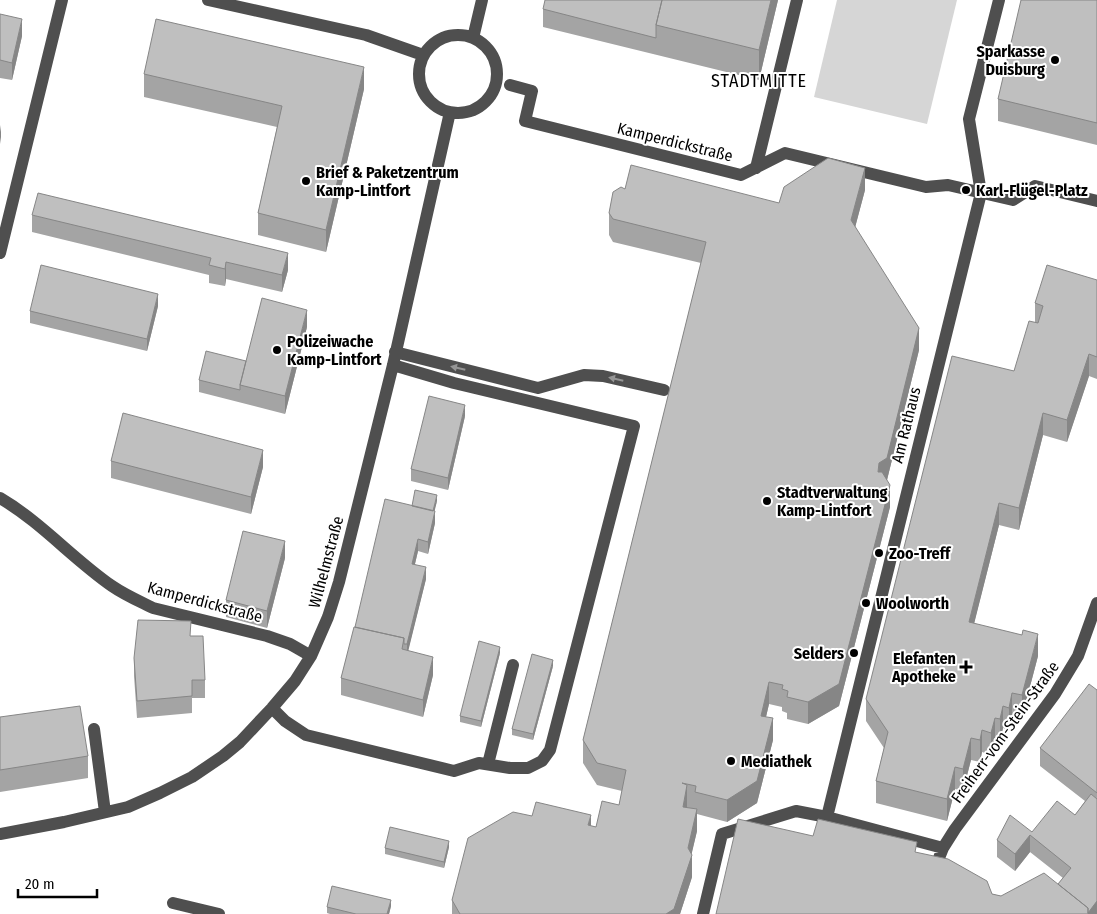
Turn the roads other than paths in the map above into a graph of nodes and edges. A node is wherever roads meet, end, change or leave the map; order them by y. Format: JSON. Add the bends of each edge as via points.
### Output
{"nodes":[{"id":1,"x":62,"y":0,"type":"edge"},
{"id":2,"x":208,"y":0,"type":"edge"},
{"id":3,"x":482,"y":0,"type":"edge"},
{"id":4,"x":797,"y":0,"type":"edge"},
{"id":5,"x":999,"y":0,"type":"edge"},
{"id":6,"x":473,"y":38,"type":"junction"},
{"id":7,"x":423,"y":56,"type":"junction"},
{"id":8,"x":510,"y":85,"type":"dead end"},
{"id":9,"x":450,"y":112,"type":"junction"},
{"id":10,"x":756,"y":168,"type":"junction"},
{"id":11,"x":981,"y":193,"type":"junction"},
{"id":12,"x":1097,"y":201,"type":"edge"},
{"id":13,"x":0,"y":253,"type":"edge"},
{"id":14,"x":395,"y":352,"type":"junction"},
{"id":15,"x":393,"y":365,"type":"junction"},
{"id":16,"x":664,"y":390,"type":"dead end"},
{"id":17,"x":0,"y":498,"type":"edge"},
{"id":18,"x":1097,"y":603,"type":"edge"},
{"id":19,"x":311,"y":656,"type":"junction"},
{"id":20,"x":513,"y":665,"type":"dead end"},
{"id":21,"x":272,"y":708,"type":"junction"},
{"id":22,"x":94,"y":729,"type":"dead end"},
{"id":23,"x":488,"y":764,"type":"junction"},
{"id":24,"x":105,"y":812,"type":"junction"},
{"id":25,"x":827,"y":817,"type":"junction"},
{"id":26,"x":0,"y":834,"type":"edge"},
{"id":27,"x":943,"y":848,"type":"junction"},
{"id":28,"x":931,"y":878,"type":"edge"},
{"id":29,"x":173,"y":903,"type":"dead end"},
{"id":30,"x":219,"y":914,"type":"edge"},
{"id":31,"x":703,"y":914,"type":"edge"}],
"edges":[{"from":1,"to":13,"type":"street"},
{"from":2,"to":7,"type":"street","via":[[366,35]]},
{"from":3,"to":6,"type":"street"},
{"from":4,"to":10,"type":"street"},
{"from":5,"to":11,"type":"street","name":"Am Rathaus","via":[[969,119]]},
{"from":6,"to":7,"type":"street","via":[[453,35],[443,38]]},
{"from":6,"to":9,"type":"street","via":[[491,53],[496,64],[496,82],[489,98],[478,107],[466,112]]},
{"from":7,"to":9,"type":"street","via":[[419,75],[423,91],[432,103]]},
{"from":8,"to":10,"type":"street","name":"Kamperdickstraße","via":[[532,91],[525,121],[740,175]]},
{"from":9,"to":14,"type":"street","name":"Wilhelmstraße"},
{"from":10,"to":11,"type":"street","name":"Kamperdickstraße","via":[[786,153],[926,187],[948,185]]},
{"from":11,"to":12,"type":"street","name":"Kamperdickstraße","via":[[1013,200],[1035,186]]},
{"from":11,"to":25,"type":"street","name":"Am Rathaus"},
{"from":14,"to":15,"type":"street","name":"Wilhelmstraße"},
{"from":16,"to":14,"type":"street","one_way":true,"via":[[603,376],[584,375],[538,388]]},
{"from":15,"to":19,"type":"street","name":"Wilhelmstraße","via":[[339,582]]},
{"from":15,"to":23,"type":"street","via":[[634,426],[550,750],[542,761],[528,768]]},
{"from":17,"to":19,"type":"street","name":"Kamperdickstraße","via":[[22,511],[113,586],[136,600],[153,608],[279,640]]},
{"from":18,"to":27,"type":"street","name":"Freiherr-vom-Stein-Straße","via":[[1078,656],[1055,694],[970,806]]},
{"from":19,"to":21,"type":"street","name":"Wilhelmstraße"},
{"from":20,"to":23,"type":"street"},
{"from":21,"to":23,"type":"street","via":[[306,735],[454,770],[479,763]]},
{"from":21,"to":24,"type":"street","name":"Wilhelmstraße","via":[[240,742],[192,777],[128,807]]},
{"from":22,"to":24,"type":"street"},
{"from":24,"to":26,"type":"street","name":"Wilhelmstraße"},
{"from":25,"to":27,"type":"street"},
{"from":25,"to":31,"type":"street","via":[[796,811],[722,834]]},
{"from":27,"to":28,"type":"street","name":"Freiherr-vom-Stein-Straße"},
{"from":29,"to":30,"type":"street"}]}
